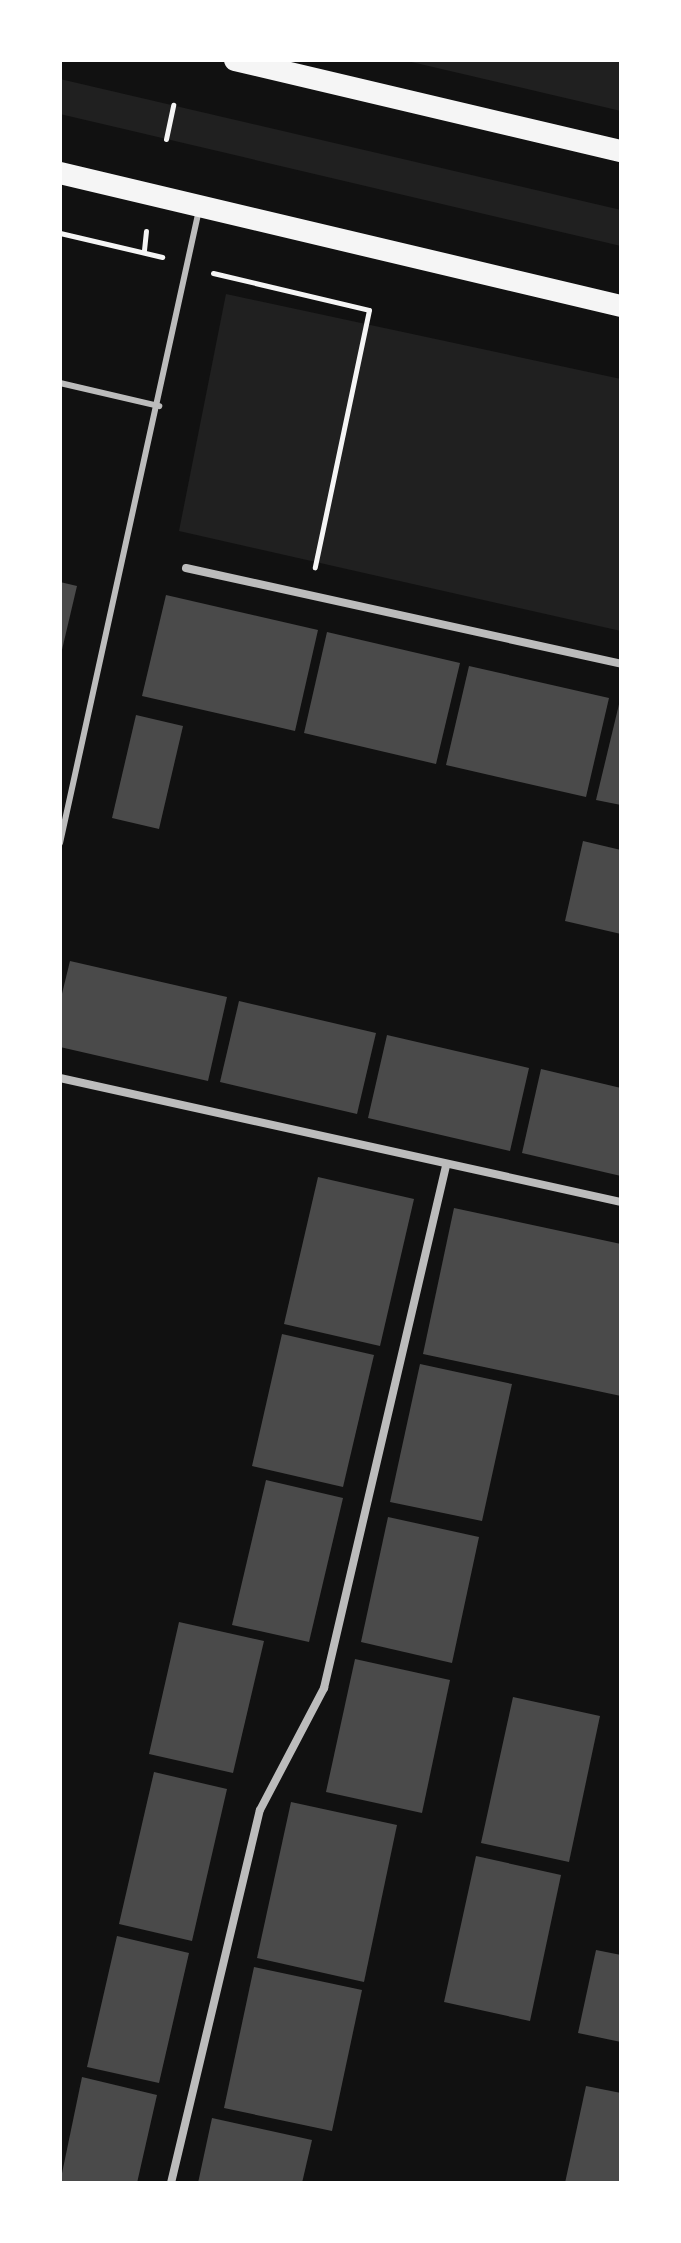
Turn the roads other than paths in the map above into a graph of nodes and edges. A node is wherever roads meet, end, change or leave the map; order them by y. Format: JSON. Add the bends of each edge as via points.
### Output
{"nodes":[{"id":1,"x":235,"y":60,"type":"edge"},
{"id":2,"x":621,"y":151,"type":"edge"},
{"id":3,"x":60,"y":173,"type":"edge"},
{"id":4,"x":200,"y":206,"type":"junction"},
{"id":5,"x":621,"y":306,"type":"edge"},
{"id":6,"x":60,"y":383,"type":"edge"},
{"id":7,"x":159,"y":406,"type":"junction"},
{"id":8,"x":186,"y":568,"type":"dead end"},
{"id":9,"x":621,"y":664,"type":"edge"},
{"id":10,"x":60,"y":843,"type":"edge"},
{"id":11,"x":60,"y":1078,"type":"edge"},
{"id":12,"x":446,"y":1166,"type":"junction"},
{"id":13,"x":621,"y":1202,"type":"edge"},
{"id":14,"x":171,"y":2183,"type":"edge"}],
"edges":[{"from":1,"to":2,"type":"highway"},
{"from":3,"to":4,"type":"highway"},
{"from":4,"to":5,"type":"highway"},
{"from":4,"to":7,"type":"lane"},
{"from":6,"to":7,"type":"lane"},
{"from":7,"to":10,"type":"lane"},
{"from":8,"to":9,"type":"street"},
{"from":11,"to":12,"type":"street"},
{"from":12,"to":13,"type":"street"},
{"from":12,"to":14,"type":"street","via":[[324,1688],[260,1810]]}]}
